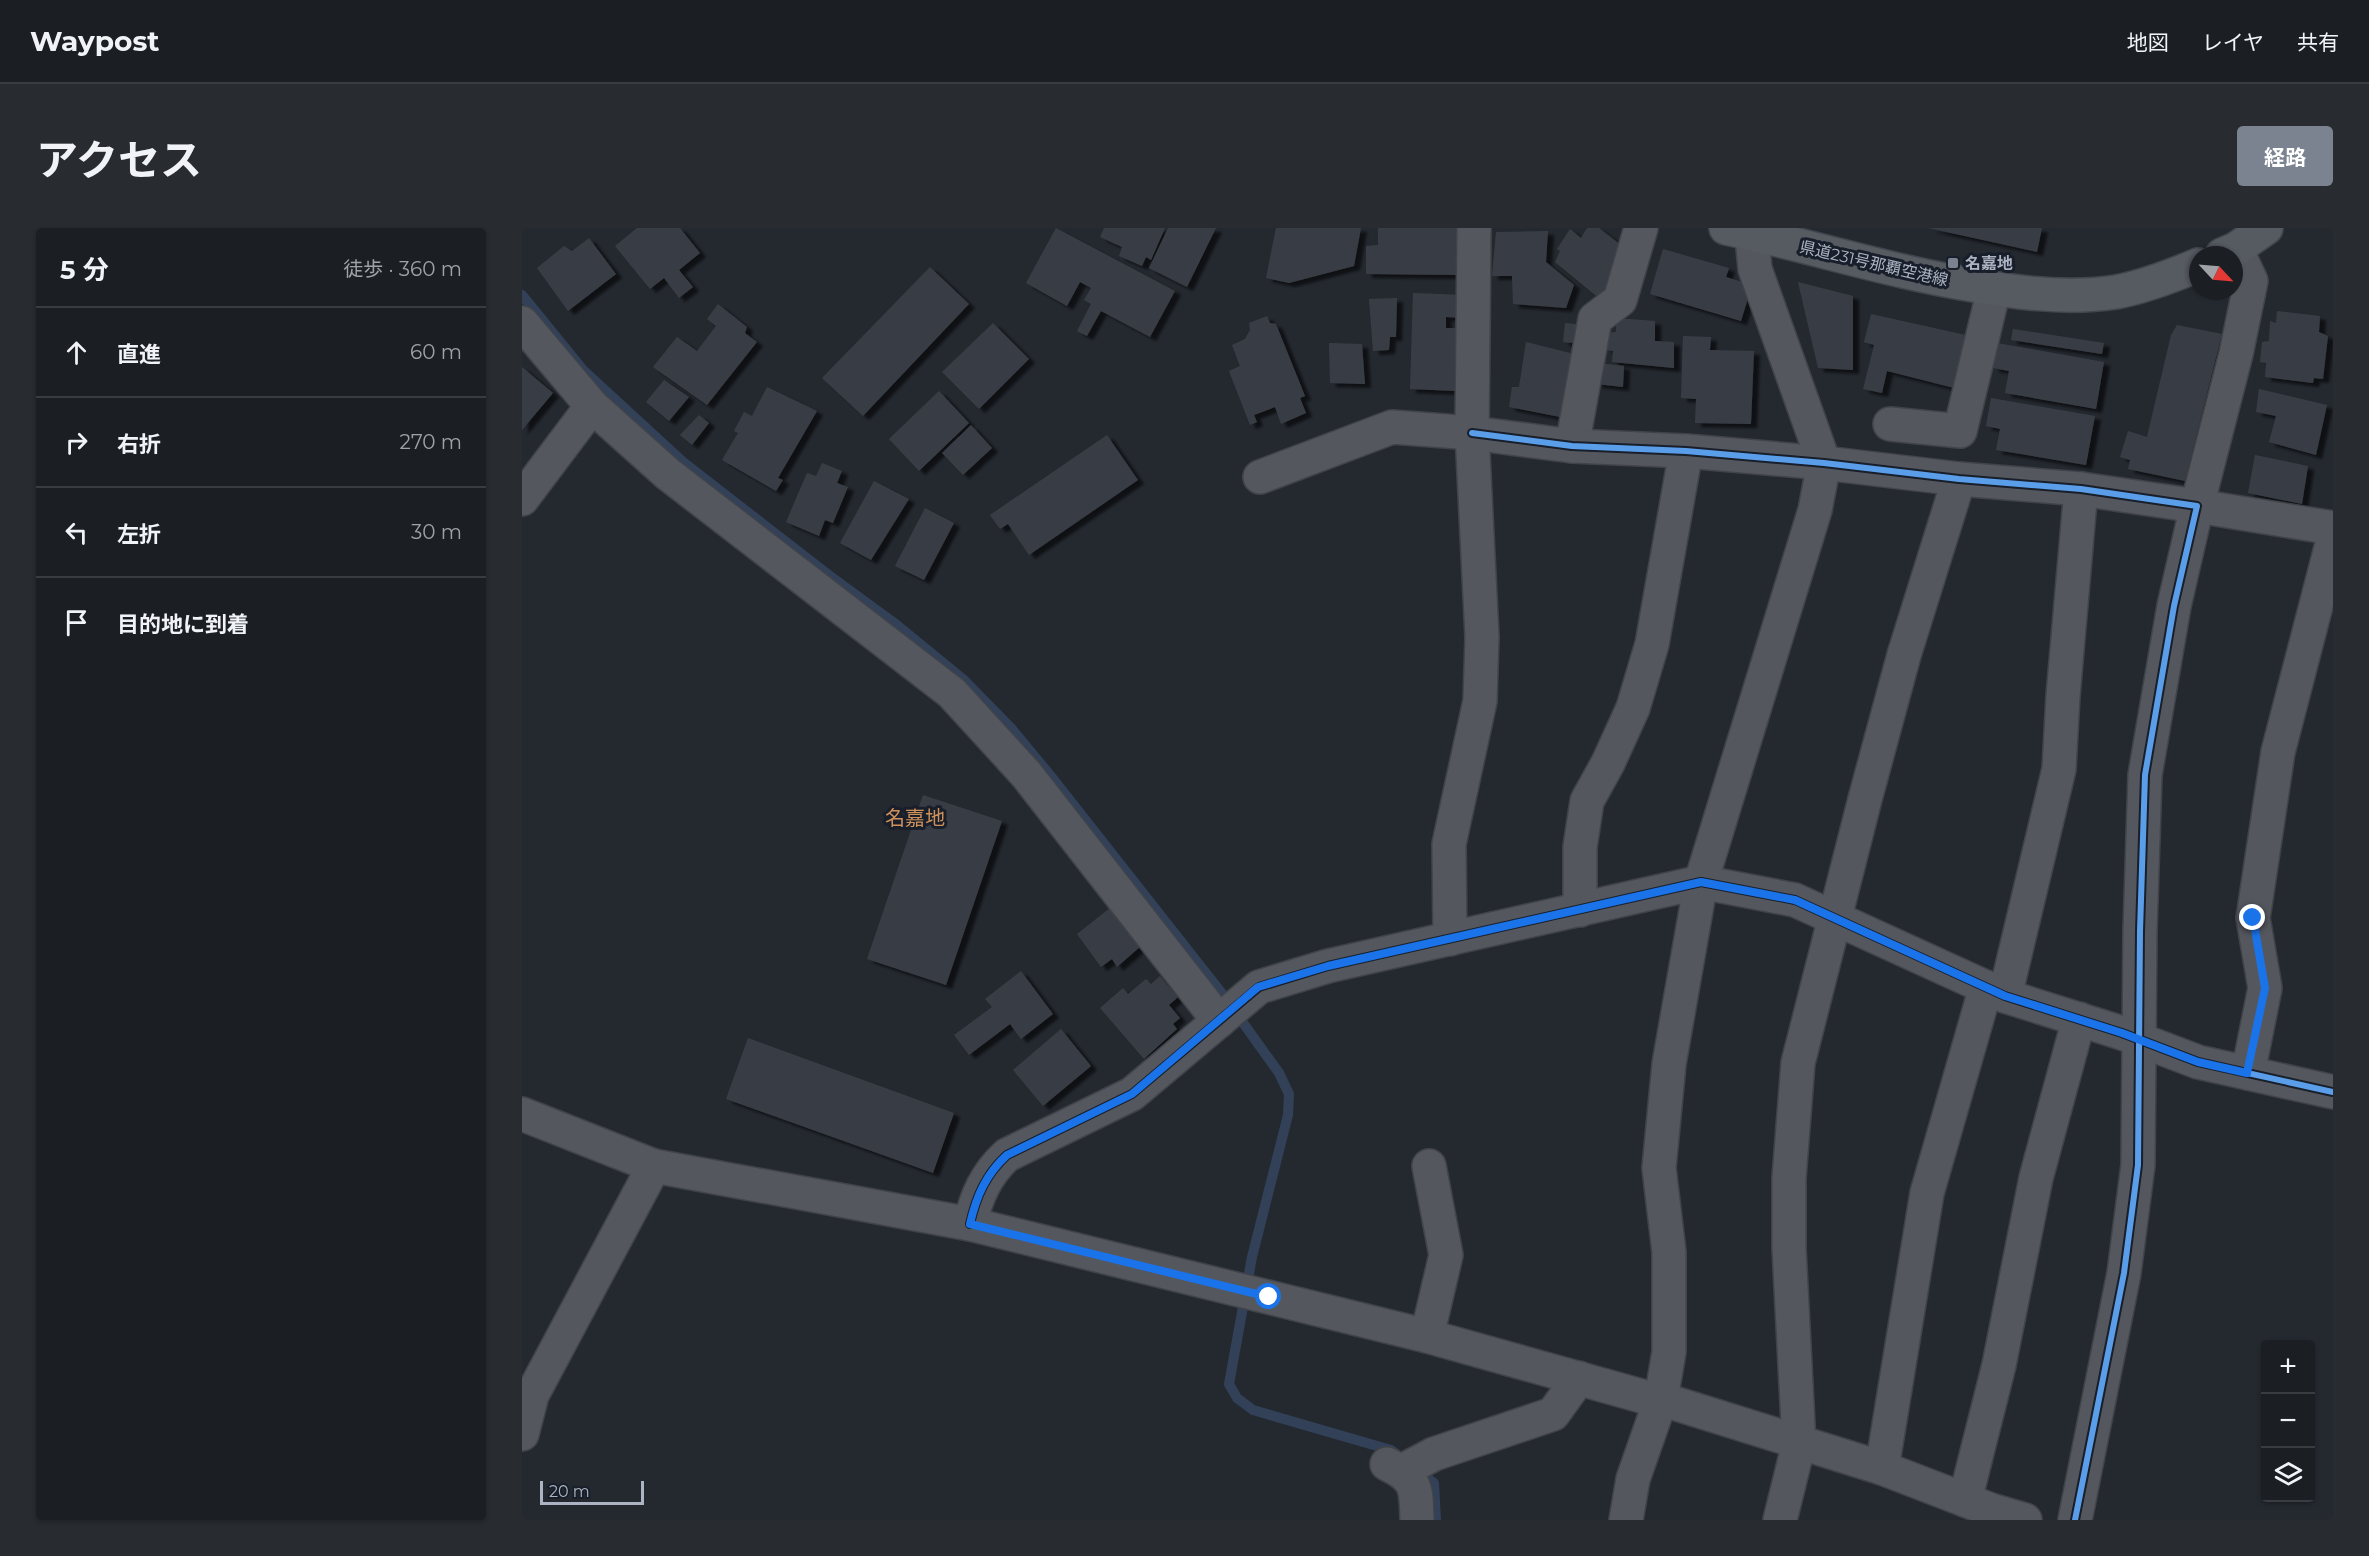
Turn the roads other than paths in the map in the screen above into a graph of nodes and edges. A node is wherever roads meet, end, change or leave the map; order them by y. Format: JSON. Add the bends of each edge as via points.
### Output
{"nodes":[{"id":1,"x":1474,"y":228,"type":"edge"},
{"id":2,"x":1641,"y":228,"type":"edge"},
{"id":3,"x":2266,"y":228,"type":"edge"},
{"id":4,"x":1743,"y":230,"type":"edge"},
{"id":5,"x":2238,"y":246,"type":"edge"},
{"id":6,"x":2189,"y":269,"type":"edge"},
{"id":7,"x":2243,"y":270,"type":"edge"},
{"id":8,"x":1994,"y":289,"type":"junction"},
{"id":9,"x":522,"y":323,"type":"edge"},
{"id":10,"x":592,"y":406,"type":"junction"},
{"id":11,"x":1890,"y":424,"type":"dead end"},
{"id":12,"x":1472,"y":433,"type":"junction"},
{"id":13,"x":1572,"y":446,"type":"junction"},
{"id":14,"x":1686,"y":451,"type":"junction"},
{"id":15,"x":1824,"y":463,"type":"junction"},
{"id":16,"x":1260,"y":477,"type":"dead end"},
{"id":17,"x":1959,"y":479,"type":"junction"},
{"id":18,"x":2081,"y":489,"type":"junction"},
{"id":19,"x":522,"y":499,"type":"edge"},
{"id":20,"x":2197,"y":506,"type":"junction"},
{"id":21,"x":2333,"y":528,"type":"edge"},
{"id":22,"x":2333,"y":540,"type":"edge"},
{"id":23,"x":1701,"y":882,"type":"junction"},
{"id":24,"x":1580,"y":910,"type":"junction"},
{"id":25,"x":1836,"y":917,"type":"junction"},
{"id":26,"x":1450,"y":939,"type":"junction"},
{"id":27,"x":1996,"y":992,"type":"junction"},
{"id":28,"x":2079,"y":1019,"type":"junction"},
{"id":29,"x":1219,"y":1021,"type":"junction"},
{"id":30,"x":2140,"y":1040,"type":"junction"},
{"id":31,"x":2247,"y":1073,"type":"junction"},
{"id":32,"x":2333,"y":1092,"type":"edge"},
{"id":33,"x":522,"y":1114,"type":"edge"},
{"id":34,"x":654,"y":1166,"type":"junction"},
{"id":35,"x":1429,"y":1166,"type":"dead end"},
{"id":36,"x":970,"y":1224,"type":"junction"},
{"id":37,"x":1427,"y":1336,"type":"junction"},
{"id":38,"x":1579,"y":1378,"type":"junction"},
{"id":39,"x":1653,"y":1398,"type":"junction"},
{"id":40,"x":522,"y":1434,"type":"edge"},
{"id":41,"x":1799,"y":1443,"type":"junction"},
{"id":42,"x":1882,"y":1468,"type":"junction"},
{"id":43,"x":1965,"y":1500,"type":"junction"},
{"id":44,"x":1417,"y":1520,"type":"edge"},
{"id":45,"x":1626,"y":1520,"type":"edge"},
{"id":46,"x":1780,"y":1520,"type":"edge"},
{"id":47,"x":2025,"y":1520,"type":"edge"},
{"id":48,"x":2075,"y":1520,"type":"edge"}],
"edges":[{"from":1,"to":12,"type":"street"},
{"from":2,"to":13,"type":"street","via":[[1620,300],[1595,319]]},
{"from":3,"to":5,"type":"main road"},
{"from":4,"to":8,"type":"main road","name":"県道231号那覇空港線","via":[[1939,280]]},
{"from":4,"to":15,"type":"street"},
{"from":6,"to":8,"type":"main road","name":"県道231号那覇空港線","via":[[2116,292],[2060,295]]},
{"from":7,"to":20,"type":"street","via":[[2251,281]]},
{"from":8,"to":11,"type":"street","via":[[1960,431]]},
{"from":9,"to":10,"type":"street"},
{"from":10,"to":19,"type":"street"},
{"from":10,"to":29,"type":"street","via":[[668,474],[952,693],[1026,774]]},
{"from":12,"to":13,"type":"street"},
{"from":12,"to":16,"type":"street","via":[[1392,427]]},
{"from":12,"to":26,"type":"street","via":[[1482,637],[1480,701],[1449,844]]},
{"from":13,"to":14,"type":"street"},
{"from":14,"to":15,"type":"street"},
{"from":14,"to":24,"type":"street","via":[[1652,644],[1633,708],[1587,801],[1580,847]]},
{"from":15,"to":17,"type":"street"},
{"from":15,"to":23,"type":"street","via":[[1815,510]]},
{"from":17,"to":18,"type":"street"},
{"from":17,"to":25,"type":"street","via":[[1901,666]]},
{"from":18,"to":20,"type":"street"},
{"from":18,"to":27,"type":"street","via":[[2059,769]]},
{"from":20,"to":21,"type":"street"},
{"from":20,"to":30,"type":"street","via":[[2174,606],[2145,775]]},
{"from":22,"to":31,"type":"street","via":[[2278,752],[2253,918],[2265,988]]},
{"from":23,"to":24,"type":"street"},
{"from":23,"to":25,"type":"street","via":[[1795,900]]},
{"from":23,"to":39,"type":"street","via":[[1669,1064],[1659,1168],[1669,1252],[1669,1353]]},
{"from":24,"to":26,"type":"street"},
{"from":25,"to":27,"type":"street"},
{"from":25,"to":41,"type":"street","via":[[1798,1063],[1789,1178]]},
{"from":26,"to":29,"type":"street","via":[[1328,966],[1258,987]]},
{"from":27,"to":28,"type":"street"},
{"from":27,"to":42,"type":"street","via":[[1927,1194]]},
{"from":28,"to":30,"type":"street"},
{"from":28,"to":43,"type":"street","via":[[2036,1178],[1999,1365]]},
{"from":29,"to":36,"type":"street","via":[[1132,1094],[1007,1155],[994,1167],[975,1200]]},
{"from":30,"to":31,"type":"street","via":[[2198,1062]]},
{"from":30,"to":48,"type":"street","via":[[2138,1165],[2124,1273]]},
{"from":31,"to":32,"type":"street"},
{"from":33,"to":34,"type":"street"},
{"from":34,"to":36,"type":"street"},
{"from":34,"to":40,"type":"street","via":[[532,1395]]},
{"from":35,"to":37,"type":"street","via":[[1446,1256]]},
{"from":36,"to":37,"type":"street"},
{"from":37,"to":38,"type":"street"},
{"from":38,"to":39,"type":"street"},
{"from":38,"to":44,"type":"street","via":[[1553,1414],[1395,1468],[1416,1489]]},
{"from":39,"to":41,"type":"street"},
{"from":39,"to":45,"type":"street"},
{"from":41,"to":42,"type":"street"},
{"from":41,"to":46,"type":"street"},
{"from":42,"to":43,"type":"street"},
{"from":43,"to":47,"type":"street"}]}
